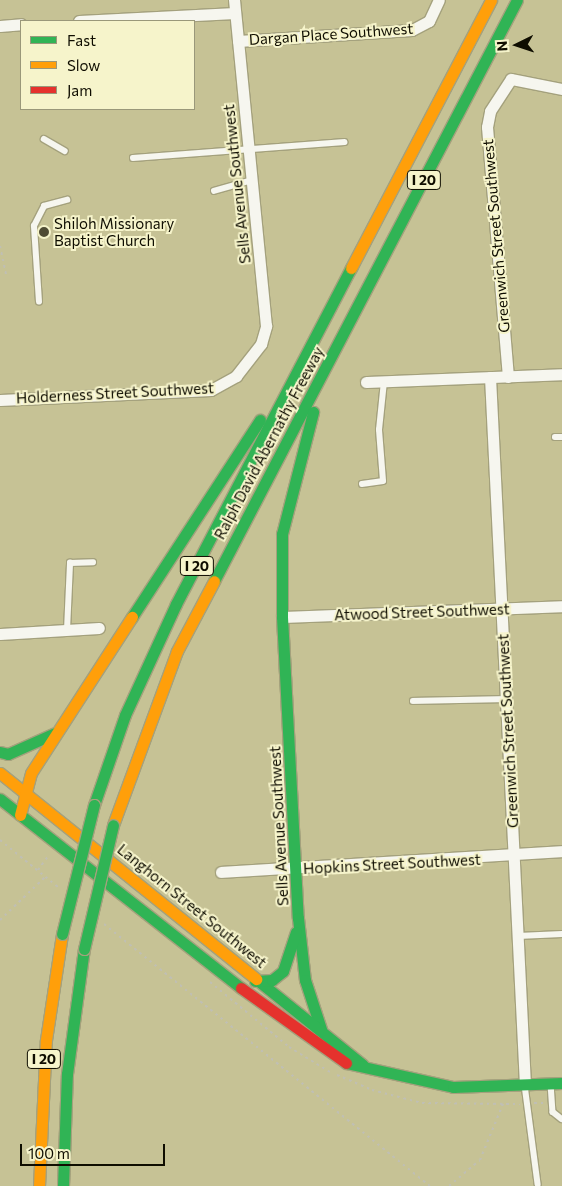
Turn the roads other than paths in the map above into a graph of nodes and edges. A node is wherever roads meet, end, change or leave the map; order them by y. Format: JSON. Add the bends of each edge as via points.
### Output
{"nodes":[{"id":1,"x":234,"y":0,"type":"edge"},
{"id":2,"x":439,"y":0,"type":"edge"},
{"id":3,"x":491,"y":0,"type":"edge"},
{"id":4,"x":517,"y":0,"type":"edge"},
{"id":5,"x":235,"y":13,"type":"junction"},
{"id":6,"x":154,"y":19,"type":"edge"},
{"id":7,"x":116,"y":20,"type":"edge"},
{"id":8,"x":20,"y":24,"type":"edge"},
{"id":9,"x":0,"y":26,"type":"edge"},
{"id":10,"x":238,"y":40,"type":"junction"},
{"id":11,"x":562,"y":89,"type":"edge"},
{"id":12,"x":44,"y":139,"type":"dead end"},
{"id":13,"x":344,"y":142,"type":"dead end"},
{"id":14,"x":249,"y":149,"type":"junction"},
{"id":15,"x":65,"y":150,"type":"dead end"},
{"id":16,"x":133,"y":158,"type":"dead end"},
{"id":17,"x":252,"y":180,"type":"junction"},
{"id":18,"x":214,"y":191,"type":"dead end"},
{"id":19,"x":67,"y":200,"type":"dead end"},
{"id":20,"x":39,"y":302,"type":"dead end"},
{"id":21,"x":316,"y":334,"type":"junction"},
{"id":22,"x":249,"y":360,"type":"joint"},
{"id":23,"x":329,"y":360,"type":"junction"},
{"id":24,"x":562,"y":374,"type":"edge"},
{"id":25,"x":508,"y":376,"type":"junction"},
{"id":26,"x":490,"y":377,"type":"junction"},
{"id":27,"x":366,"y":382,"type":"dead end"},
{"id":28,"x":384,"y":382,"type":"junction"},
{"id":29,"x":0,"y":400,"type":"edge"},
{"id":30,"x":562,"y":437,"type":"edge"},
{"id":31,"x":555,"y":438,"type":"dead end"},
{"id":32,"x":362,"y":484,"type":"dead end"},
{"id":33,"x":93,"y":562,"type":"dead end"},
{"id":34,"x":562,"y":606,"type":"edge"},
{"id":35,"x":502,"y":608,"type":"junction"},
{"id":36,"x":282,"y":617,"type":"junction"},
{"id":37,"x":99,"y":628,"type":"dead end"},
{"id":38,"x":68,"y":630,"type":"junction"},
{"id":39,"x":0,"y":634,"type":"edge"},
{"id":40,"x":506,"y":699,"type":"junction"},
{"id":41,"x":413,"y":701,"type":"dead end"},
{"id":42,"x":56,"y":733,"type":"junction"},
{"id":43,"x":0,"y":752,"type":"edge"},
{"id":44,"x":0,"y":773,"type":"edge"},
{"id":45,"x":24,"y":792,"type":"junction"},
{"id":46,"x":0,"y":799,"type":"edge"},
{"id":47,"x":20,"y":815,"type":"junction"},
{"id":48,"x":562,"y":851,"type":"edge"},
{"id":49,"x":514,"y":856,"type":"junction"},
{"id":50,"x":296,"y":868,"type":"junction"},
{"id":51,"x":222,"y":872,"type":"dead end"},
{"id":52,"x":298,"y":918,"type":"junction"},
{"id":53,"x":562,"y":934,"type":"edge"},
{"id":54,"x":518,"y":936,"type":"junction"},
{"id":55,"x":226,"y":977,"type":"junction"},
{"id":56,"x":261,"y":981,"type":"junction"},
{"id":57,"x":322,"y":1030,"type":"junction"},
{"id":58,"x":363,"y":1065,"type":"junction"},
{"id":59,"x":556,"y":1084,"type":"edge"},
{"id":60,"x":526,"y":1085,"type":"junction"},
{"id":61,"x":562,"y":1119,"type":"edge"},
{"id":62,"x":538,"y":1184,"type":"dead end"},
{"id":63,"x":39,"y":1186,"type":"edge"},
{"id":64,"x":63,"y":1186,"type":"edge"}],
"edges":[{"from":1,"to":5,"type":"street","name":"Sells Avenue Southwest"},
{"from":2,"to":10,"type":"street","name":"Dargan Place Southwest","via":[[428,21],[412,30]]},
{"from":3,"to":21,"type":"main road","name":"Ralph David Abernathy Freeway","number":"I 20"},
{"from":4,"to":23,"type":"main road","name":"Ralph David Abernathy Freeway","number":"I 20"},
{"from":5,"to":6,"type":"street","name":"Dargan Place Southwest"},
{"from":5,"to":10,"type":"street","name":"Sells Avenue Southwest"},
{"from":6,"to":7,"type":"street","name":"Dargan Place Southwest"},
{"from":8,"to":9,"type":"street"},
{"from":10,"to":14,"type":"street","name":"Sells Avenue Southwest"},
{"from":11,"to":25,"type":"street","name":"Greenwich Street Southwest","via":[[519,78],[505,84],[487,127]]},
{"from":12,"to":15,"type":"lane"},
{"from":13,"to":14,"type":"lane"},
{"from":14,"to":16,"type":"lane"},
{"from":14,"to":17,"type":"street","name":"Sells Avenue Southwest"},
{"from":17,"to":18,"type":"lane"},
{"from":17,"to":22,"type":"street","name":"Sells Avenue Southwest","via":[[266,326],[261,344]]},
{"from":19,"to":20,"type":"lane","via":[[44,206],[34,226]]},
{"from":21,"to":42,"type":"main road"},
{"from":21,"to":63,"type":"main road","name":"Ralph David Abernathy Freeway","number":"I 20","bridge":true,"via":[[144,670],[94,806],[62,934],[46,1040]]},
{"from":22,"to":29,"type":"street","name":"Holderness Street Southwest","via":[[225,386],[211,390]]},
{"from":23,"to":36,"type":"main road","name":"Sells Avenue Southwest","via":[[286,507],[280,561]]},
{"from":23,"to":64,"type":"main road","name":"Ralph David Abernathy Freeway","number":"I 20","bridge":true,"via":[[176,651],[113,825],[84,949],[67,1074]]},
{"from":24,"to":25,"type":"street"},
{"from":25,"to":26,"type":"street"},
{"from":26,"to":28,"type":"street"},
{"from":26,"to":35,"type":"street","name":"Greenwich Street Southwest"},
{"from":27,"to":28,"type":"street"},
{"from":28,"to":32,"type":"lane","via":[[379,430],[383,481]]},
{"from":30,"to":31,"type":"lane"},
{"from":33,"to":38,"type":"lane","via":[[70,563]]},
{"from":34,"to":35,"type":"street","name":"Atwood Street Southwest"},
{"from":35,"to":36,"type":"street","name":"Atwood Street Southwest"},
{"from":35,"to":40,"type":"street","name":"Greenwich Street Southwest"},
{"from":36,"to":50,"type":"main road","name":"Sells Avenue Southwest"},
{"from":37,"to":38,"type":"street"},
{"from":38,"to":39,"type":"street"},
{"from":40,"to":41,"type":"lane"},
{"from":40,"to":49,"type":"street","name":"Greenwich Street Southwest"},
{"from":42,"to":43,"type":"main road","via":[[8,754]]},
{"from":42,"to":45,"type":"main road"},
{"from":44,"to":45,"type":"main road","name":"Langhorn Street Southwest"},
{"from":45,"to":47,"type":"main road"},
{"from":45,"to":56,"type":"main road","name":"Langhorn Street Southwest"},
{"from":46,"to":47,"type":"main road","name":"Langhorn Street Southwest"},
{"from":47,"to":55,"type":"main road","name":"Langhorn Street Southwest"},
{"from":48,"to":49,"type":"street","name":"Hopkins Street Southwest"},
{"from":49,"to":50,"type":"street","name":"Hopkins Street Southwest"},
{"from":49,"to":54,"type":"street","name":"Greenwich Street Southwest"},
{"from":50,"to":51,"type":"street","name":"Hopkins Street Southwest"},
{"from":50,"to":52,"type":"main road","name":"Sells Avenue Southwest"},
{"from":52,"to":56,"type":"main road","via":[[291,958],[272,980]]},
{"from":52,"to":57,"type":"main road","name":"Sells Avenue Southwest","via":[[306,987]]},
{"from":53,"to":54,"type":"lane"},
{"from":54,"to":60,"type":"street","name":"Greenwich Street Southwest"},
{"from":55,"to":56,"type":"main road"},
{"from":55,"to":58,"type":"main road","name":"Langhorn Street Southwest","via":[[338,1061]]},
{"from":56,"to":57,"type":"main road","name":"Langhorn Street Southwest"},
{"from":57,"to":58,"type":"main road","name":"Langhorn Street Southwest"},
{"from":58,"to":60,"type":"main road","name":"Langhorn Street Southwest","via":[[436,1085]]},
{"from":59,"to":60,"type":"main road","name":"Langhorn Street Southwest"},
{"from":59,"to":61,"type":"lane","via":[[553,1112]]},
{"from":60,"to":62,"type":"lane"}]}
